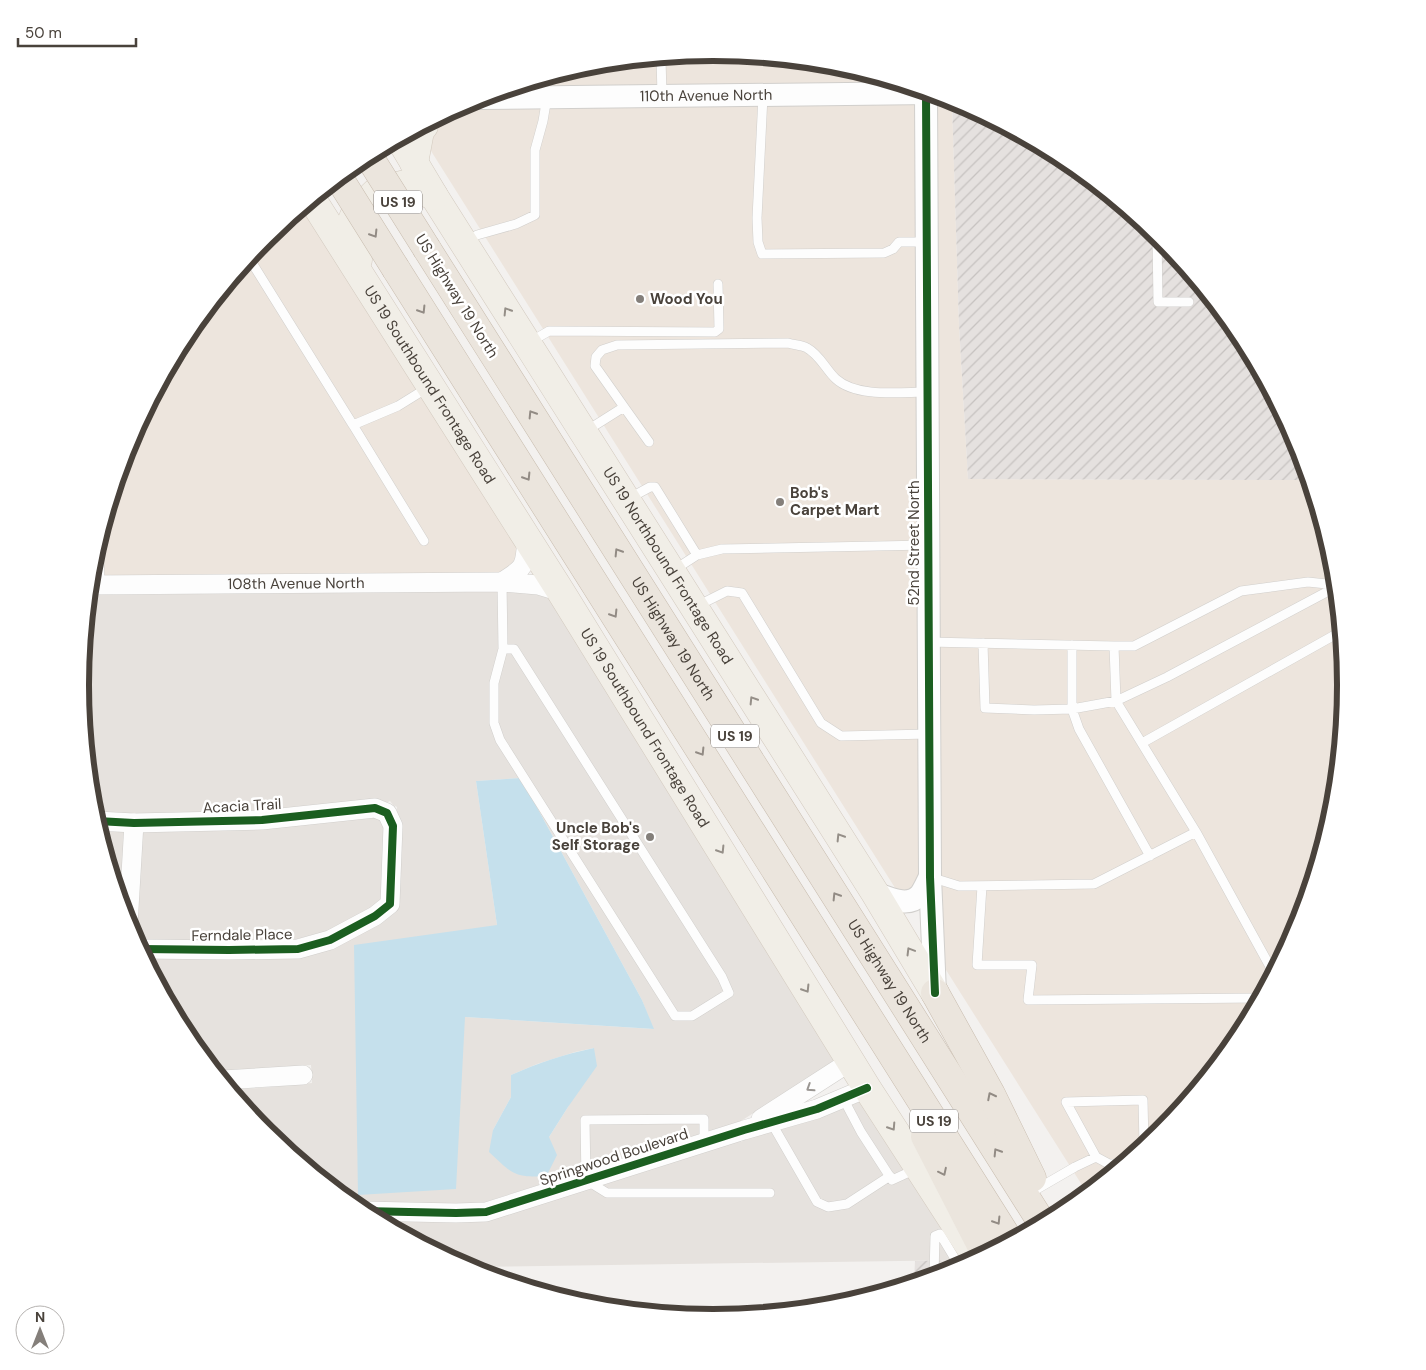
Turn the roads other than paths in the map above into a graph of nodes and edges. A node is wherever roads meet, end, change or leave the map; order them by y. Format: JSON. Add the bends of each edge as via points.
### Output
{"nodes":[{"id":1,"x":661,"y":64,"type":"edge"},
{"id":2,"x":910,"y":93,"type":"edge"},
{"id":3,"x":763,"y":95,"type":"junction"},
{"id":4,"x":662,"y":96,"type":"junction"},
{"id":5,"x":547,"y":97,"type":"junction"},
{"id":6,"x":503,"y":98,"type":"edge"},
{"id":7,"x":928,"y":100,"type":"edge"},
{"id":8,"x":419,"y":135,"type":"edge"},
{"id":9,"x":403,"y":144,"type":"edge"},
{"id":10,"x":397,"y":147,"type":"edge"},
{"id":11,"x":372,"y":162,"type":"edge"},
{"id":12,"x":414,"y":163,"type":"junction"},
{"id":13,"x":342,"y":183,"type":"edge"},
{"id":14,"x":434,"y":196,"type":"junction"},
{"id":15,"x":316,"y":205,"type":"edge"},
{"id":16,"x":926,"y":242,"type":"junction"},
{"id":17,"x":464,"y":244,"type":"junction"},
{"id":18,"x":1157,"y":247,"type":"edge"},
{"id":19,"x":254,"y":264,"type":"edge"},
{"id":20,"x":365,"y":283,"type":"junction"},
{"id":21,"x":718,"y":284,"type":"dead end"},
{"id":22,"x":1190,"y":302,"type":"dead end"},
{"id":23,"x":528,"y":344,"type":"junction"},
{"id":24,"x":431,"y":387,"type":"junction"},
{"id":25,"x":927,"y":392,"type":"junction"},
{"id":26,"x":624,"y":407,"type":"junction"},
{"id":27,"x":353,"y":425,"type":"junction"},
{"id":28,"x":583,"y":432,"type":"junction"},
{"id":29,"x":649,"y":442,"type":"dead end"},
{"id":30,"x":626,"y":500,"type":"junction"},
{"id":31,"x":527,"y":538,"type":"junction"},
{"id":32,"x":424,"y":541,"type":"dead end"},
{"id":33,"x":928,"y":545,"type":"junction"},
{"id":34,"x":697,"y":555,"type":"junction"},
{"id":35,"x":672,"y":571,"type":"junction"},
{"id":36,"x":502,"y":582,"type":"junction"},
{"id":37,"x":98,"y":585,"type":"edge"},
{"id":38,"x":1328,"y":585,"type":"edge"},
{"id":39,"x":1329,"y":590,"type":"edge"},
{"id":40,"x":561,"y":592,"type":"junction"},
{"id":41,"x":695,"y":608,"type":"junction"},
{"id":42,"x":1334,"y":635,"type":"edge"},
{"id":43,"x":928,"y":642,"type":"junction"},
{"id":44,"x":983,"y":643,"type":"junction"},
{"id":45,"x":1072,"y":645,"type":"junction"},
{"id":46,"x":1114,"y":646,"type":"junction"},
{"id":47,"x":503,"y":649,"type":"junction"},
{"id":48,"x":1116,"y":701,"type":"junction"},
{"id":49,"x":1072,"y":709,"type":"junction"},
{"id":50,"x":929,"y":734,"type":"junction"},
{"id":51,"x":1142,"y":743,"type":"junction"},
{"id":52,"x":387,"y":813,"type":"joint"},
{"id":53,"x":105,"y":822,"type":"edge"},
{"id":54,"x":134,"y":823,"type":"junction"},
{"id":55,"x":1196,"y":832,"type":"junction"},
{"id":56,"x":1150,"y":856,"type":"junction"},
{"id":57,"x":930,"y":877,"type":"junction"},
{"id":58,"x":982,"y":886,"type":"junction"},
{"id":59,"x":875,"y":893,"type":"junction"},
{"id":60,"x":129,"y":904,"type":"edge"},
{"id":61,"x":149,"y":950,"type":"edge"},
{"id":62,"x":1270,"y":966,"type":"edge"},
{"id":63,"x":935,"y":993,"type":"junction"},
{"id":64,"x":1252,"y":998,"type":"edge"},
{"id":65,"x":859,"y":1002,"type":"junction"},
{"id":66,"x":851,"y":1061,"type":"junction"},
{"id":67,"x":303,"y":1075,"type":"dead end"},
{"id":68,"x":230,"y":1080,"type":"edge"},
{"id":69,"x":855,"y":1093,"type":"junction"},
{"id":70,"x":771,"y":1122,"type":"junction"},
{"id":71,"x":744,"y":1130,"type":"junction"},
{"id":72,"x":1144,"y":1136,"type":"edge"},
{"id":73,"x":704,"y":1142,"type":"junction"},
{"id":74,"x":1096,"y":1157,"type":"junction"},
{"id":75,"x":1112,"y":1164,"type":"edge"},
{"id":76,"x":918,"y":1168,"type":"junction"},
{"id":77,"x":890,"y":1176,"type":"junction"},
{"id":78,"x":586,"y":1180,"type":"junction"},
{"id":79,"x":1037,"y":1189,"type":"junction"},
{"id":80,"x":770,"y":1193,"type":"dead end"},
{"id":81,"x":378,"y":1211,"type":"edge"},
{"id":82,"x":1048,"y":1211,"type":"edge"},
{"id":83,"x":1038,"y":1217,"type":"edge"},
{"id":84,"x":1006,"y":1235,"type":"edge"},
{"id":85,"x":983,"y":1247,"type":"edge"},
{"id":86,"x":973,"y":1251,"type":"edge"},
{"id":87,"x":955,"y":1259,"type":"edge"},
{"id":88,"x":934,"y":1268,"type":"edge"}],
"edges":[{"from":1,"to":4,"type":"lane"},
{"from":2,"to":3,"type":"street","name":"110th Avenue North"},
{"from":3,"to":4,"type":"street","name":"110th Avenue North"},
{"from":3,"to":16,"type":"lane","via":[[757,218],[762,254],[884,253],[899,242]]},
{"from":4,"to":5,"type":"street","name":"110th Avenue North"},
{"from":5,"to":6,"type":"street","name":"110th Avenue North"},
{"from":5,"to":17,"type":"lane","via":[[535,150],[535,216],[477,235]]},
{"from":7,"to":16,"type":"street","name":"52nd Street North"},
{"from":8,"to":12,"type":"main road"},
{"from":9,"to":12,"type":"main road","name":"US 19 Northbound Frontage Road"},
{"from":10,"to":12,"type":"main road"},
{"from":83,"to":11,"type":"highway","name":"US Highway 19 North","number":"US 19","one_way":true,"bridge":true},
{"from":12,"to":14,"type":"main road","name":"US 19 Northbound Frontage Road"},
{"from":13,"to":65,"type":"highway","number":"US 19","one_way":true,"bridge":true},
{"from":14,"to":17,"type":"main road","name":"US 19 Northbound Frontage Road"},
{"from":14,"to":20,"type":"main road","via":[[405,184],[377,191],[356,211],[351,223],[352,243]]},
{"from":15,"to":20,"type":"main road","name":"US 19 Southbound Frontage Road"},
{"from":16,"to":25,"type":"street","name":"52nd Street North"},
{"from":23,"to":17,"type":"main road","name":"US 19 Northbound Frontage Road","one_way":true},
{"from":18,"to":22,"type":"lane","via":[[1158,302]]},
{"from":19,"to":27,"type":"lane"},
{"from":20,"to":24,"type":"main road","name":"US 19 Southbound Frontage Road"},
{"from":21,"to":23,"type":"lane","via":[[719,328],[714,332],[549,331]]},
{"from":23,"to":28,"type":"main road","name":"US 19 Northbound Frontage Road"},
{"from":24,"to":27,"type":"lane","via":[[398,406]]},
{"from":24,"to":31,"type":"main road","name":"US 19 Southbound Frontage Road"},
{"from":25,"to":26,"type":"lane","via":[[883,393],[853,389],[837,380],[807,348],[788,343],[617,345],[602,350],[596,357],[595,366]]},
{"from":25,"to":33,"type":"street","name":"52nd Street North"},
{"from":26,"to":28,"type":"lane"},
{"from":26,"to":29,"type":"lane"},
{"from":27,"to":32,"type":"lane"},
{"from":28,"to":30,"type":"main road","name":"US 19 Northbound Frontage Road"},
{"from":30,"to":34,"type":"lane","via":[[650,487],[655,488]]},
{"from":30,"to":35,"type":"main road","name":"US 19 Northbound Frontage Road"},
{"from":31,"to":36,"type":"street","via":[[526,558],[520,571]]},
{"from":31,"to":40,"type":"main road","name":"US 19 Southbound Frontage Road"},
{"from":33,"to":34,"type":"lane","via":[[722,549]]},
{"from":33,"to":43,"type":"street","name":"52nd Street North"},
{"from":34,"to":35,"type":"lane"},
{"from":35,"to":41,"type":"main road","name":"US 19 Northbound Frontage Road"},
{"from":36,"to":37,"type":"street","name":"108th Avenue North"},
{"from":36,"to":40,"type":"street","name":"108th Avenue North","via":[[538,585]]},
{"from":36,"to":47,"type":"lane"},
{"from":38,"to":46,"type":"lane","via":[[1308,582],[1241,592],[1134,646]]},
{"from":39,"to":48,"type":"lane"},
{"from":40,"to":66,"type":"main road","name":"US 19 Southbound Frontage Road","one_way":true},
{"from":41,"to":50,"type":"lane","via":[[727,591],[742,593],[822,724],[841,736]]},
{"from":59,"to":41,"type":"main road","name":"US 19 Northbound Frontage Road","one_way":true},
{"from":42,"to":51,"type":"lane"},
{"from":43,"to":44,"type":"lane"},
{"from":43,"to":50,"type":"street","name":"52nd Street North"},
{"from":44,"to":45,"type":"lane"},
{"from":44,"to":49,"type":"lane","via":[[985,708]]},
{"from":45,"to":46,"type":"lane"},
{"from":45,"to":49,"type":"lane"},
{"from":46,"to":48,"type":"lane"},
{"from":47,"to":47,"type":"lane","via":[[494,683],[494,724],[500,740],[675,1016],[692,1016],[729,993],[722,976],[514,648]]},
{"from":48,"to":49,"type":"lane"},
{"from":48,"to":51,"type":"lane"},
{"from":49,"to":56,"type":"lane","via":[[1079,729]]},
{"from":50,"to":57,"type":"street","name":"52nd Street North"},
{"from":51,"to":55,"type":"lane"},
{"from":52,"to":54,"type":"street","name":"Acacia Trail","via":[[375,808],[262,820]]},
{"from":52,"to":61,"type":"street","name":"Ferndale Place","via":[[393,826],[390,904],[375,916],[330,940],[298,948]]},
{"from":53,"to":54,"type":"street","name":"Acacia Trail"},
{"from":54,"to":60,"type":"street"},
{"from":55,"to":56,"type":"lane"},
{"from":55,"to":62,"type":"lane"},
{"from":56,"to":58,"type":"lane","via":[[1094,884]]},
{"from":57,"to":58,"type":"lane","via":[[959,886]]},
{"from":57,"to":59,"type":"street","via":[[920,895],[911,900],[898,901]]},
{"from":57,"to":63,"type":"street","name":"52nd Street North"},
{"from":58,"to":64,"type":"lane","via":[[977,965],[1032,965],[1028,1000]]},
{"from":63,"to":59,"type":"main road","name":"US 19 Northbound Frontage Road","one_way":true},
{"from":79,"to":63,"type":"highway","one_way":true,"via":[[991,1094]]},
{"from":65,"to":84,"type":"highway","number":"US 19","one_way":true},
{"from":65,"to":85,"type":"highway","one_way":true},
{"from":66,"to":69,"type":"main road","name":"US 19 Southbound Frontage Road"},
{"from":66,"to":71,"type":"street","name":"Springwood Boulevard","one_way":true},
{"from":67,"to":68,"type":"street"},
{"from":69,"to":70,"type":"street","name":"Springwood Boulevard"},
{"from":69,"to":76,"type":"main road","name":"US 19 Southbound Frontage Road","one_way":true},
{"from":69,"to":77,"type":"lane","via":[[861,1132]]},
{"from":70,"to":71,"type":"street","name":"Springwood Boulevard"},
{"from":70,"to":77,"type":"lane","via":[[817,1202],[828,1207],[847,1204]]},
{"from":71,"to":73,"type":"street","name":"Springwood Boulevard"},
{"from":72,"to":74,"type":"lane","via":[[1143,1100],[1066,1102]]},
{"from":73,"to":78,"type":"street","name":"Springwood Boulevard"},
{"from":73,"to":78,"type":"lane","via":[[704,1119],[586,1120]]},
{"from":74,"to":75,"type":"lane"},
{"from":74,"to":79,"type":"lane"},
{"from":76,"to":77,"type":"lane","via":[[892,1180]]},
{"from":76,"to":86,"type":"main road","name":"US 19 Southbound Frontage Road"},
{"from":78,"to":80,"type":"lane","via":[[607,1193]]},
{"from":78,"to":81,"type":"street","name":"Springwood Boulevard","via":[[486,1212]]},
{"from":79,"to":82,"type":"highway"},
{"from":87,"to":88,"type":"lane","via":[[940,1234],[935,1236]]}]}
